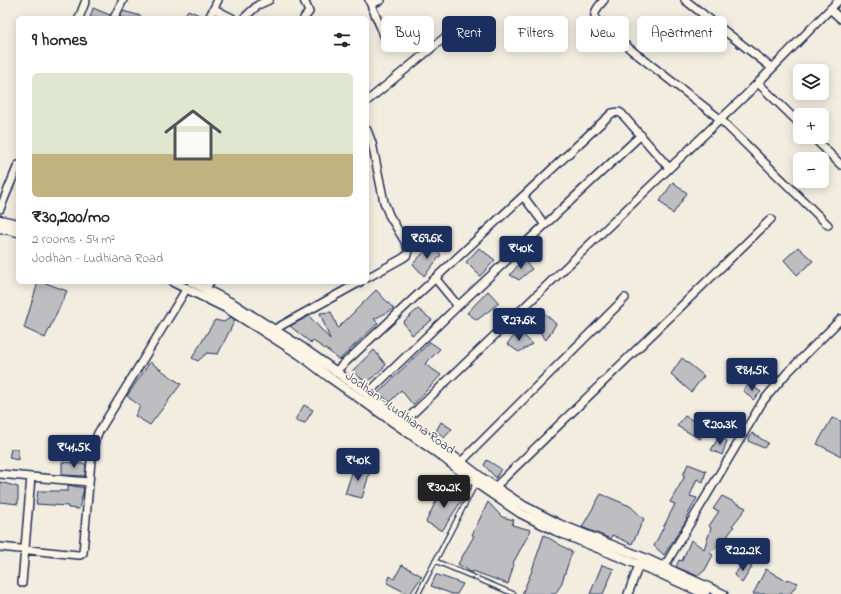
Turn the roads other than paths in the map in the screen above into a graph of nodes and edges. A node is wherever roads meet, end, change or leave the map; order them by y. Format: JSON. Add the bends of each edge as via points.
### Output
{"nodes":[{"id":1,"x":86,"y":0,"type":"edge"},
{"id":2,"x":123,"y":0,"type":"edge"},
{"id":3,"x":218,"y":0,"type":"edge"},
{"id":4,"x":269,"y":0,"type":"edge"},
{"id":5,"x":304,"y":0,"type":"edge"},
{"id":6,"x":381,"y":0,"type":"edge"},
{"id":7,"x":604,"y":0,"type":"edge"},
{"id":8,"x":685,"y":0,"type":"edge"},
{"id":9,"x":839,"y":0,"type":"edge"},
{"id":10,"x":370,"y":2,"type":"edge"},
{"id":11,"x":214,"y":8,"type":"junction"},
{"id":12,"x":830,"y":9,"type":"junction"},
{"id":13,"x":79,"y":16,"type":"edge"},
{"id":14,"x":115,"y":16,"type":"edge"},
{"id":15,"x":211,"y":16,"type":"edge"},
{"id":16,"x":228,"y":16,"type":"edge"},
{"id":17,"x":246,"y":16,"type":"edge"},
{"id":18,"x":308,"y":16,"type":"edge"},
{"id":19,"x":841,"y":19,"type":"edge"},
{"id":20,"x":381,"y":28,"type":"edge"},
{"id":21,"x":442,"y":40,"type":"edge"},
{"id":22,"x":772,"y":68,"type":"junction"},
{"id":23,"x":758,"y":82,"type":"junction"},
{"id":24,"x":369,"y":99,"type":"edge"},
{"id":25,"x":793,"y":117,"type":"edge"},
{"id":26,"x":720,"y":119,"type":"junction"},
{"id":27,"x":369,"y":135,"type":"edge"},
{"id":28,"x":641,"y":135,"type":"junction"},
{"id":29,"x":820,"y":144,"type":"edge"},
{"id":30,"x":841,"y":165,"type":"edge"},
{"id":31,"x":669,"y":168,"type":"junction"},
{"id":32,"x":16,"y":170,"type":"edge"},
{"id":33,"x":523,"y":196,"type":"junction"},
{"id":34,"x":0,"y":209,"type":"edge"},
{"id":35,"x":771,"y":219,"type":"dead end"},
{"id":36,"x":0,"y":220,"type":"edge"},
{"id":37,"x":16,"y":224,"type":"edge"},
{"id":38,"x":545,"y":225,"type":"junction"},
{"id":39,"x":828,"y":225,"type":"dead end"},
{"id":40,"x":0,"y":228,"type":"edge"},
{"id":41,"x":16,"y":232,"type":"edge"},
{"id":42,"x":369,"y":277,"type":"edge"},
{"id":43,"x":435,"y":278,"type":"junction"},
{"id":44,"x":356,"y":284,"type":"edge"},
{"id":45,"x":189,"y":285,"type":"edge"},
{"id":46,"x":208,"y":285,"type":"edge"},
{"id":47,"x":625,"y":298,"type":"dead end"},
{"id":48,"x":458,"y":306,"type":"junction"},
{"id":49,"x":841,"y":319,"type":"edge"},
{"id":50,"x":275,"y":329,"type":"junction"},
{"id":51,"x":336,"y":372,"type":"junction"},
{"id":52,"x":367,"y":394,"type":"junction"},
{"id":53,"x":405,"y":421,"type":"junction"},
{"id":54,"x":461,"y":462,"type":"junction"},
{"id":55,"x":0,"y":474,"type":"edge"},
{"id":56,"x":32,"y":477,"type":"junction"},
{"id":57,"x":89,"y":482,"type":"junction"},
{"id":58,"x":476,"y":483,"type":"junction"},
{"id":59,"x":494,"y":487,"type":"junction"},
{"id":60,"x":0,"y":547,"type":"edge"},
{"id":61,"x":25,"y":550,"type":"junction"},
{"id":62,"x":435,"y":561,"type":"junction"},
{"id":63,"x":641,"y":561,"type":"junction"},
{"id":64,"x":664,"y":567,"type":"junction"},
{"id":65,"x":22,"y":583,"type":"dead end"},
{"id":66,"x":418,"y":594,"type":"edge"},
{"id":67,"x":514,"y":594,"type":"edge"},
{"id":68,"x":628,"y":594,"type":"edge"},
{"id":69,"x":705,"y":594,"type":"edge"},
{"id":70,"x":723,"y":594,"type":"edge"}],
"edges":[{"from":1,"to":13,"type":"street"},
{"from":2,"to":14,"type":"street"},
{"from":3,"to":11,"type":"street"},
{"from":4,"to":17,"type":"street","via":[[258,5]]},
{"from":5,"to":18,"type":"street"},
{"from":6,"to":10,"type":"street"},
{"from":7,"to":26,"type":"street","via":[[594,14],[598,24]]},
{"from":8,"to":22,"type":"street"},
{"from":9,"to":12,"type":"street"},
{"from":10,"to":20,"type":"street"},
{"from":11,"to":15,"type":"street"},
{"from":11,"to":16,"type":"street"},
{"from":12,"to":19,"type":"street"},
{"from":12,"to":22,"type":"street"},
{"from":21,"to":24,"type":"street"},
{"from":22,"to":23,"type":"street"},
{"from":23,"to":25,"type":"street"},
{"from":23,"to":26,"type":"street"},
{"from":26,"to":31,"type":"street"},
{"from":26,"to":39,"type":"street"},
{"from":27,"to":42,"type":"street","via":[[384,202],[408,251],[404,258]]},
{"from":28,"to":31,"type":"street"},
{"from":28,"to":33,"type":"street","via":[[622,114],[612,113]]},
{"from":28,"to":38,"type":"street"},
{"from":29,"to":30,"type":"street"},
{"from":31,"to":53,"type":"street"},
{"from":32,"to":34,"type":"street"},
{"from":33,"to":38,"type":"street"},
{"from":33,"to":43,"type":"street"},
{"from":35,"to":59,"type":"street"},
{"from":36,"to":37,"type":"street"},
{"from":38,"to":48,"type":"street"},
{"from":40,"to":41,"type":"street"},
{"from":43,"to":48,"type":"street"},
{"from":43,"to":51,"type":"street"},
{"from":44,"to":50,"type":"street"},
{"from":45,"to":46,"type":"street","name":"Jodhan - Ludhiana Road"},
{"from":45,"to":57,"type":"street","via":[[98,433],[92,449]]},
{"from":45,"to":58,"type":"street","name":"Jodhan - Ludhiana Road","via":[[299,354]]},
{"from":46,"to":50,"type":"street","name":"Jodhan - Ludhiana Road"},
{"from":47,"to":54,"type":"street"},
{"from":48,"to":52,"type":"street"},
{"from":49,"to":64,"type":"street","via":[[786,373],[763,401]]},
{"from":50,"to":51,"type":"street","name":"Jodhan - Ludhiana Road"},
{"from":51,"to":52,"type":"street","name":"Jodhan - Ludhiana Road"},
{"from":52,"to":53,"type":"street","name":"Jodhan - Ludhiana Road"},
{"from":53,"to":54,"type":"street","name":"Jodhan - Ludhiana Road"},
{"from":54,"to":59,"type":"street","name":"Jodhan - Ludhiana Road"},
{"from":55,"to":56,"type":"street"},
{"from":56,"to":57,"type":"street"},
{"from":56,"to":61,"type":"street"},
{"from":57,"to":61,"type":"street","via":[[82,553],[78,555]]},
{"from":58,"to":62,"type":"lane"},
{"from":58,"to":63,"type":"street","name":"Jodhan - Ludhiana Road","via":[[520,513],[556,531]]},
{"from":59,"to":63,"type":"street","name":"Jodhan - Ludhiana Road","via":[[542,516]]},
{"from":60,"to":61,"type":"street"},
{"from":61,"to":65,"type":"street"},
{"from":62,"to":66,"type":"lane"},
{"from":62,"to":67,"type":"lane"},
{"from":63,"to":64,"type":"street","name":"Jodhan - Ludhiana Road"},
{"from":63,"to":68,"type":"street"},
{"from":63,"to":69,"type":"street","name":"Jodhan - Ludhiana Road"},
{"from":64,"to":70,"type":"street","name":"Jodhan - Ludhiana Road"}]}
